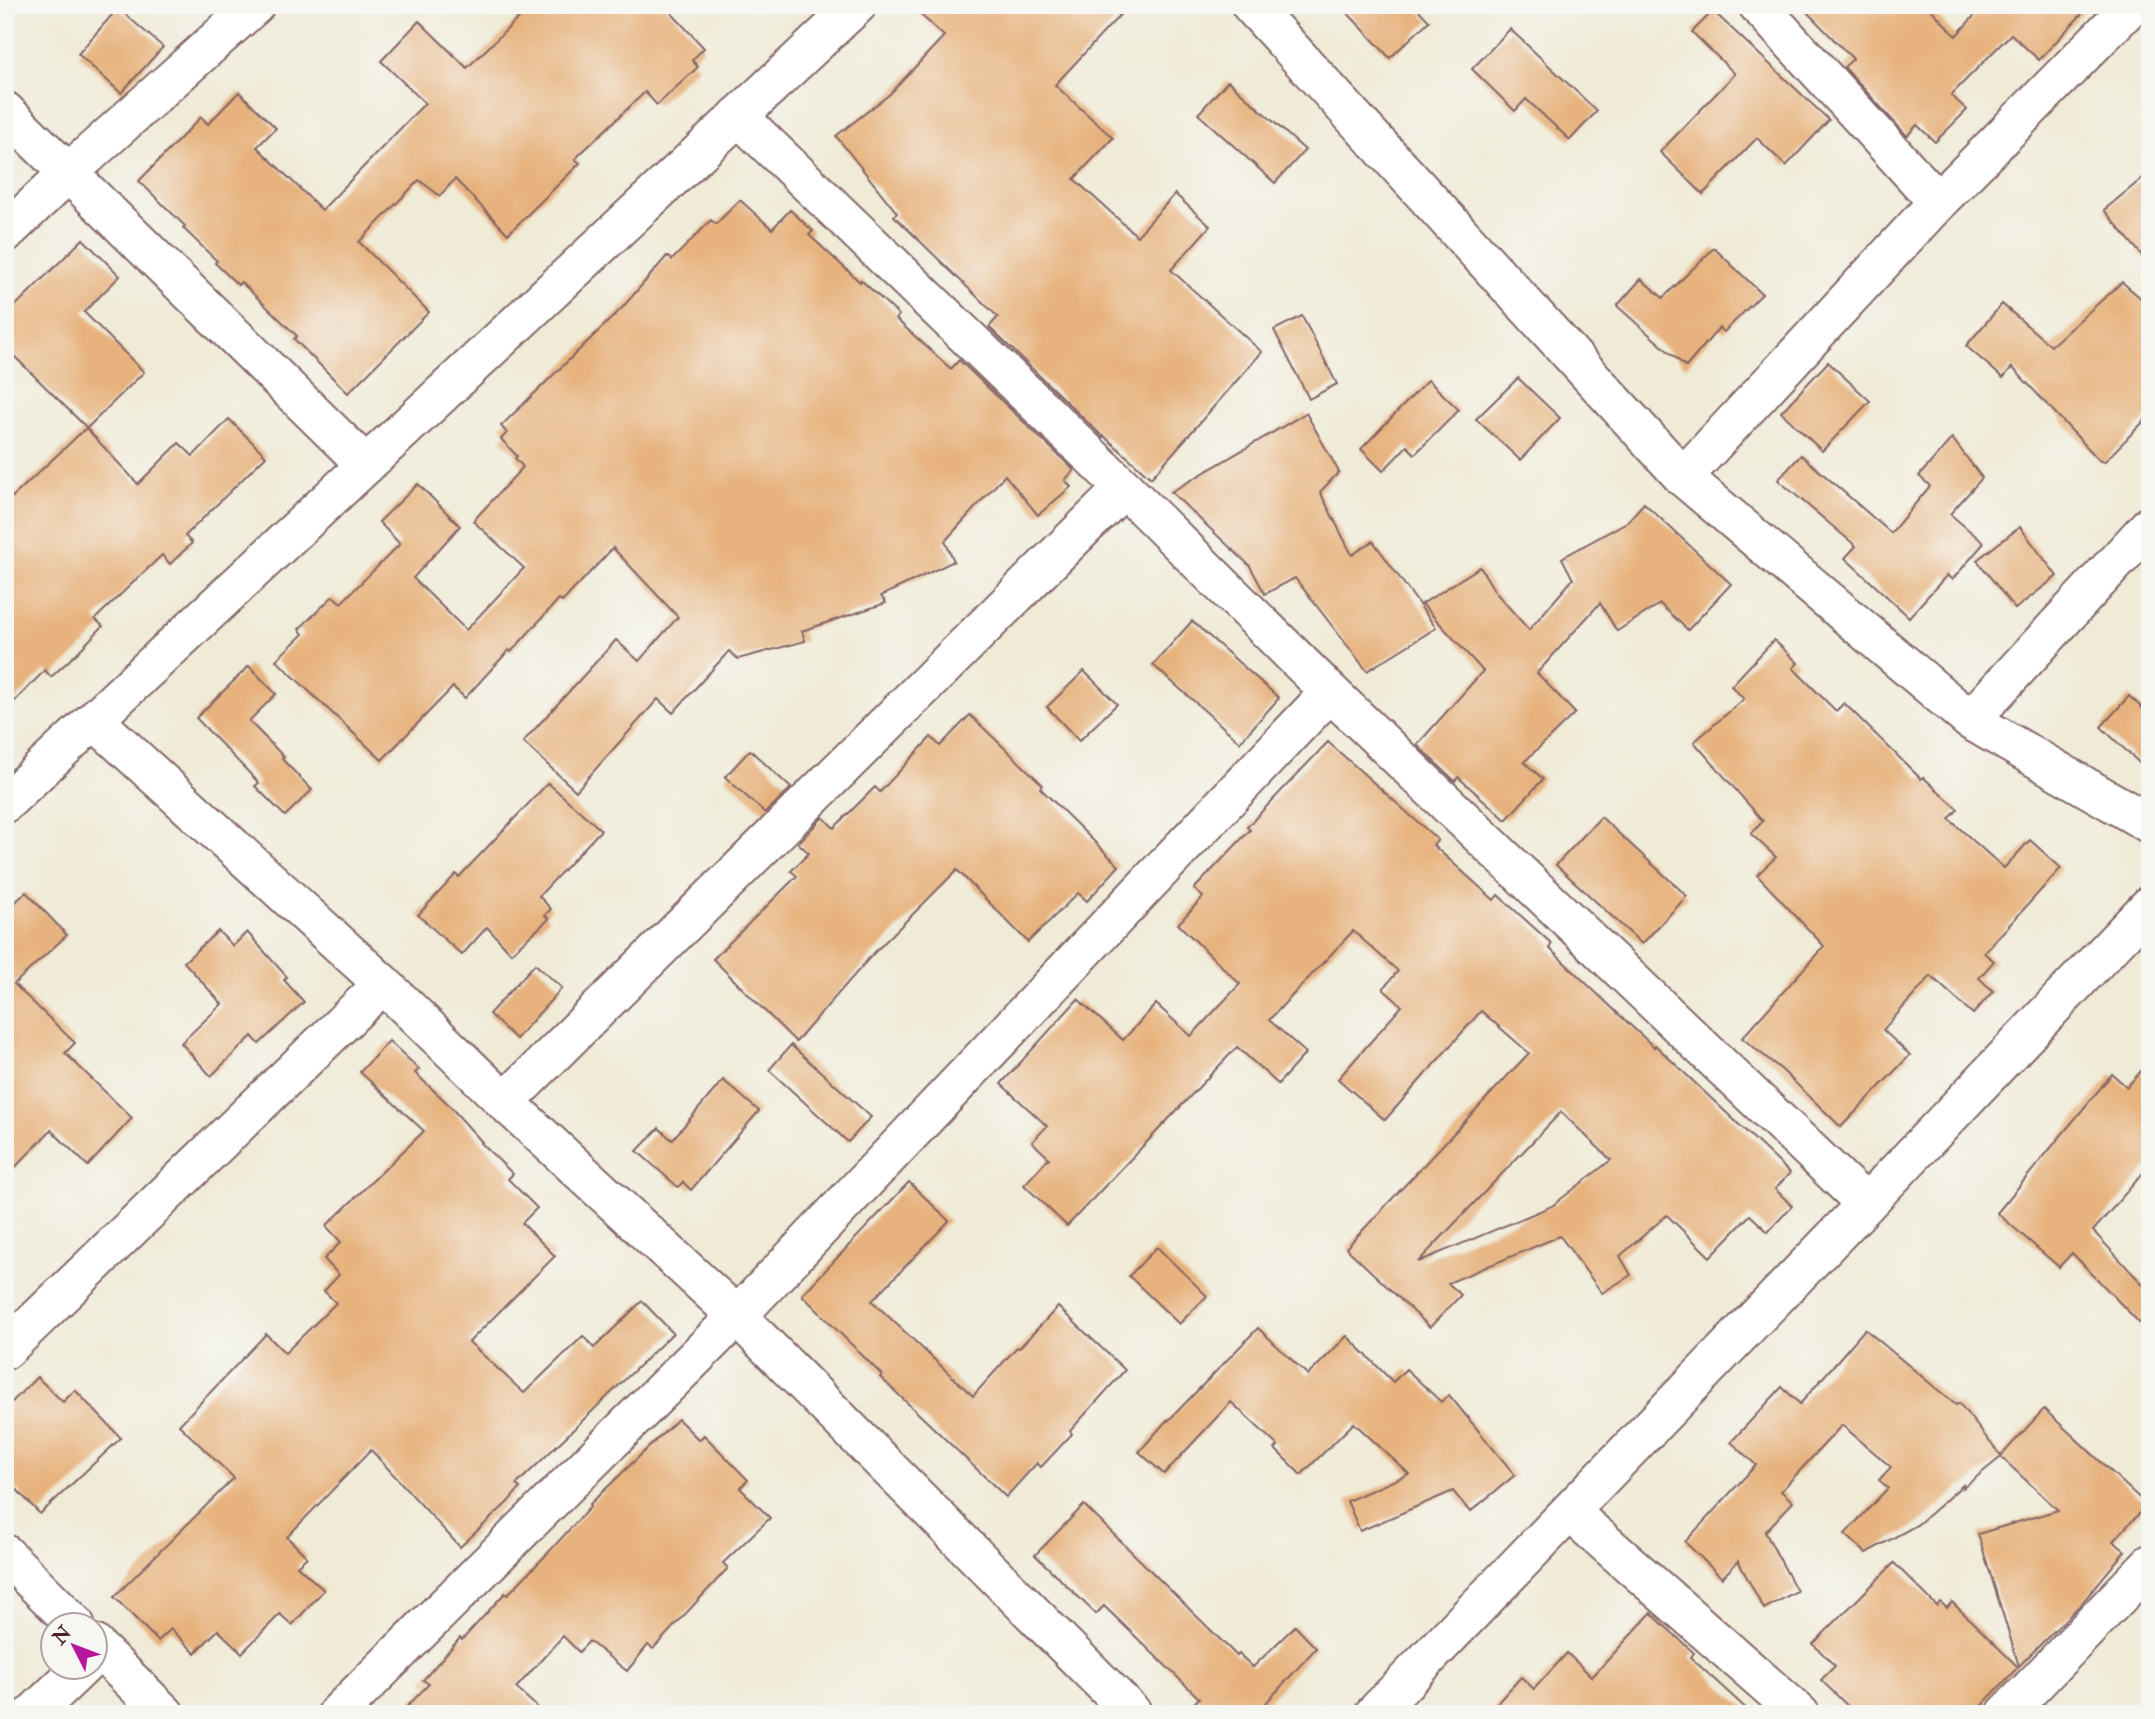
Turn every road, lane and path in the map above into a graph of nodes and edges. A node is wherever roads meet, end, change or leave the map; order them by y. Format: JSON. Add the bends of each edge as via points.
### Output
{"nodes":[{"id":1,"x":255,"y":5,"type":"edge"},
{"id":2,"x":857,"y":5,"type":"edge"},
{"id":3,"x":1251,"y":5,"type":"edge"},
{"id":4,"x":1758,"y":5,"type":"edge"},
{"id":5,"x":2132,"y":5,"type":"edge"},
{"id":6,"x":5,"y":111,"type":"edge"},
{"id":7,"x":738,"y":116,"type":"junction"},
{"id":8,"x":68,"y":173,"type":"junction"},
{"id":9,"x":1938,"y":202,"type":"junction"},
{"id":10,"x":5,"y":233,"type":"edge"},
{"id":11,"x":366,"y":465,"type":"junction"},
{"id":12,"x":1683,"y":477,"type":"junction"},
{"id":13,"x":1124,"y":488,"type":"junction"},
{"id":14,"x":2150,"y":525,"type":"edge"},
{"id":15,"x":1330,"y":692,"type":"junction"},
{"id":16,"x":94,"y":720,"type":"junction"},
{"id":17,"x":1970,"y":720,"type":"junction"},
{"id":18,"x":5,"y":803,"type":"edge"},
{"id":19,"x":2150,"y":824,"type":"edge"},
{"id":20,"x":2150,"y":905,"type":"edge"},
{"id":21,"x":383,"y":984,"type":"junction"},
{"id":22,"x":505,"y":1102,"type":"junction"},
{"id":23,"x":1866,"y":1204,"type":"junction"},
{"id":24,"x":737,"y":1316,"type":"junction"},
{"id":25,"x":5,"y":1350,"type":"edge"},
{"id":26,"x":1570,"y":1512,"type":"junction"},
{"id":27,"x":5,"y":1554,"type":"edge"},
{"id":28,"x":2150,"y":1564,"type":"edge"},
{"id":29,"x":55,"y":1610,"type":"edge"},
{"id":30,"x":108,"y":1664,"type":"edge"},
{"id":31,"x":62,"y":1680,"type":"edge"},
{"id":32,"x":33,"y":1714,"type":"edge"},
{"id":33,"x":165,"y":1714,"type":"edge"},
{"id":34,"x":337,"y":1714,"type":"edge"},
{"id":35,"x":1133,"y":1714,"type":"edge"},
{"id":36,"x":1374,"y":1714,"type":"edge"},
{"id":37,"x":1800,"y":1714,"type":"edge"},
{"id":38,"x":2006,"y":1714,"type":"edge"}],
"edges":[{"from":1,"to":8,"type":"street"},
{"from":2,"to":7,"type":"street"},
{"from":3,"to":12,"type":"street"},
{"from":4,"to":9,"type":"street"},
{"from":5,"to":9,"type":"street"},
{"from":6,"to":8,"type":"street"},
{"from":7,"to":11,"type":"street"},
{"from":7,"to":13,"type":"street"},
{"from":8,"to":10,"type":"street"},
{"from":8,"to":11,"type":"street"},
{"from":9,"to":12,"type":"street"},
{"from":11,"to":16,"type":"street"},
{"from":12,"to":17,"type":"street"},
{"from":13,"to":15,"type":"street"},
{"from":13,"to":22,"type":"street"},
{"from":14,"to":17,"type":"street"},
{"from":15,"to":23,"type":"street"},
{"from":15,"to":24,"type":"street"},
{"from":16,"to":18,"type":"street"},
{"from":16,"to":21,"type":"street"},
{"from":17,"to":19,"type":"street"},
{"from":20,"to":23,"type":"street"},
{"from":21,"to":22,"type":"street"},
{"from":21,"to":25,"type":"street"},
{"from":22,"to":24,"type":"street"},
{"from":23,"to":26,"type":"street"},
{"from":24,"to":34,"type":"street"},
{"from":24,"to":35,"type":"street"},
{"from":26,"to":36,"type":"street"},
{"from":26,"to":37,"type":"street"},
{"from":27,"to":29,"type":"street"},
{"from":28,"to":38,"type":"street"},
{"from":30,"to":33,"type":"street"},
{"from":31,"to":32,"type":"street"}]}
